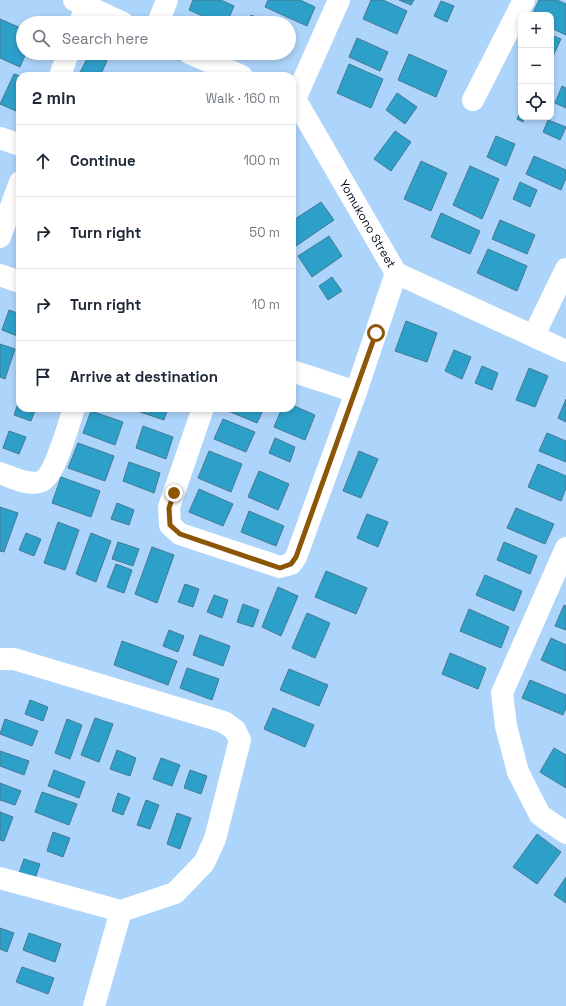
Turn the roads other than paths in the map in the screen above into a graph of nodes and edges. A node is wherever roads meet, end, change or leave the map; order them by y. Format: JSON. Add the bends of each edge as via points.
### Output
{"nodes":[{"id":1,"x":167,"y":0,"type":"edge"},
{"id":2,"x":339,"y":0,"type":"edge"},
{"id":3,"x":524,"y":0,"type":"edge"},
{"id":4,"x":80,"y":10,"type":"edge"},
{"id":5,"x":99,"y":16,"type":"edge"},
{"id":6,"x":161,"y":16,"type":"edge"},
{"id":7,"x":66,"y":60,"type":"edge"},
{"id":8,"x":205,"y":60,"type":"edge"},
{"id":9,"x":61,"y":72,"type":"edge"},
{"id":10,"x":233,"y":72,"type":"edge"},
{"id":11,"x":296,"y":94,"type":"edge"},
{"id":12,"x":473,"y":100,"type":"dead end"},
{"id":13,"x":296,"y":101,"type":"edge"},
{"id":14,"x":0,"y":138,"type":"edge"},
{"id":15,"x":16,"y":144,"type":"edge"},
{"id":16,"x":16,"y":193,"type":"edge"},
{"id":17,"x":0,"y":237,"type":"edge"},
{"id":18,"x":566,"y":269,"type":"edge"},
{"id":19,"x":396,"y":273,"type":"junction"},
{"id":20,"x":0,"y":275,"type":"edge"},
{"id":21,"x":16,"y":281,"type":"edge"},
{"id":22,"x":534,"y":335,"type":"junction"},
{"id":23,"x":566,"y":351,"type":"edge"},
{"id":24,"x":296,"y":373,"type":"edge"},
{"id":25,"x":356,"y":392,"type":"junction"},
{"id":26,"x":73,"y":412,"type":"edge"},
{"id":27,"x":202,"y":412,"type":"edge"},
{"id":28,"x":0,"y":473,"type":"edge"},
{"id":29,"x":566,"y":548,"type":"edge"},
{"id":30,"x":0,"y":659,"type":"edge"},
{"id":31,"x":566,"y":833,"type":"edge"},
{"id":32,"x":0,"y":878,"type":"edge"},
{"id":33,"x":121,"y":911,"type":"junction"},
{"id":34,"x":94,"y":1006,"type":"edge"}],
"edges":[{"from":1,"to":6,"type":"street"},
{"from":2,"to":11,"type":"street"},
{"from":3,"to":12,"type":"street"},
{"from":4,"to":5,"type":"street"},
{"from":7,"to":9,"type":"street"},
{"from":8,"to":10,"type":"street"},
{"from":13,"to":19,"type":"street","name":"Yomukono Street"},
{"from":14,"to":15,"type":"street"},
{"from":16,"to":17,"type":"street"},
{"from":18,"to":22,"type":"street"},
{"from":19,"to":22,"type":"street","name":"Yomukono Street"},
{"from":19,"to":25,"type":"street"},
{"from":20,"to":21,"type":"street"},
{"from":22,"to":23,"type":"street","name":"Yomukono Street"},
{"from":24,"to":25,"type":"street"},
{"from":25,"to":27,"type":"street","via":[[296,557],[291,564],[280,568],[180,534],[170,525],[169,508]]},
{"from":26,"to":28,"type":"street","via":[[52,473],[42,482],[31,483]]},
{"from":29,"to":31,"type":"street","via":[[502,693],[506,726],[518,772],[540,815]]},
{"from":30,"to":33,"type":"street","via":[[29,663],[224,722],[235,730],[240,740],[215,840],[204,863],[175,893]]},
{"from":32,"to":33,"type":"street"},
{"from":33,"to":34,"type":"street"}]}
